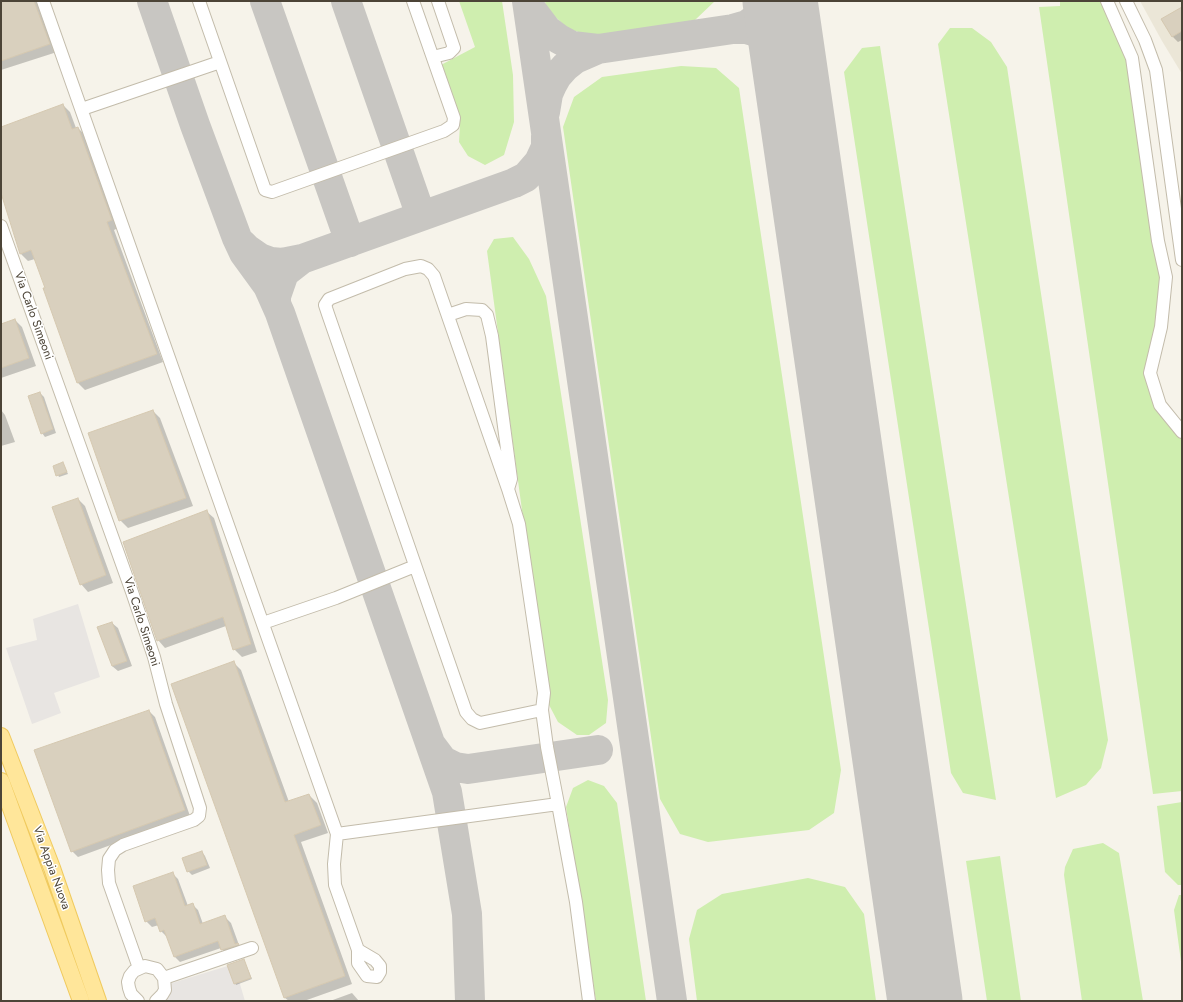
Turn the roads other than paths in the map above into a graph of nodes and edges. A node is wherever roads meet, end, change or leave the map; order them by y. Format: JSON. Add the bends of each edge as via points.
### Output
{"nodes":[{"id":1,"x":44,"y":1,"type":"edge"},
{"id":2,"x":199,"y":1,"type":"edge"},
{"id":3,"x":413,"y":1,"type":"edge"},
{"id":4,"x":438,"y":1,"type":"edge"},
{"id":5,"x":1107,"y":1,"type":"edge"},
{"id":6,"x":1126,"y":1,"type":"edge"},
{"id":7,"x":433,"y":57,"type":"junction"},
{"id":8,"x":220,"y":62,"type":"junction"},
{"id":9,"x":82,"y":109,"type":"junction"},
{"id":10,"x":1,"y":226,"type":"edge"},
{"id":11,"x":1182,"y":260,"type":"edge"},
{"id":12,"x":448,"y":315,"type":"junction"},
{"id":13,"x":1182,"y":432,"type":"edge"},
{"id":14,"x":508,"y":490,"type":"junction"},
{"id":15,"x":415,"y":566,"type":"junction"},
{"id":16,"x":263,"y":623,"type":"junction"},
{"id":17,"x":542,"y":710,"type":"junction"},
{"id":18,"x":1,"y":736,"type":"edge"},
{"id":19,"x":1,"y":781,"type":"edge"},
{"id":20,"x":558,"y":804,"type":"junction"},
{"id":21,"x":337,"y":834,"type":"junction"},
{"id":22,"x":252,"y":948,"type":"dead end"},
{"id":23,"x":358,"y":950,"type":"dead end"},
{"id":24,"x":139,"y":968,"type":"junction"},
{"id":25,"x":164,"y":978,"type":"junction"},
{"id":26,"x":81,"y":1001,"type":"edge"},
{"id":27,"x":98,"y":1001,"type":"edge"},
{"id":28,"x":138,"y":1001,"type":"edge"},
{"id":29,"x":156,"y":1001,"type":"edge"},
{"id":30,"x":590,"y":1001,"type":"edge"}],
"edges":[{"from":1,"to":9,"type":"lane"},
{"from":2,"to":8,"type":"lane"},
{"from":3,"to":7,"type":"lane"},
{"from":4,"to":7,"type":"lane","via":[[454,48],[449,53]]},
{"from":5,"to":13,"type":"lane","via":[[1132,58],[1158,241],[1166,277],[1161,327],[1150,373],[1160,405]]},
{"from":6,"to":11,"type":"lane","via":[[1156,70]]},
{"from":7,"to":8,"type":"lane","via":[[454,118],[453,125],[444,131],[272,192],[265,190]]},
{"from":8,"to":9,"type":"lane"},
{"from":9,"to":16,"type":"lane"},
{"from":10,"to":24,"type":"lane","name":"Via Carlo Simeoni","via":[[132,592],[200,808],[199,816],[194,820],[123,845],[115,850],[109,859],[109,882]]},
{"from":12,"to":14,"type":"lane"},
{"from":12,"to":14,"type":"lane","via":[[466,309],[482,310],[487,315],[511,479]]},
{"from":12,"to":15,"type":"lane","via":[[434,276],[421,266],[405,269],[329,299],[325,305]]},
{"from":14,"to":17,"type":"lane","via":[[519,524],[544,693]]},
{"from":15,"to":16,"type":"lane","via":[[336,598]]},
{"from":15,"to":17,"type":"lane","via":[[466,712],[472,719],[480,723],[489,722]]},
{"from":16,"to":21,"type":"lane"},
{"from":17,"to":20,"type":"lane"},
{"from":18,"to":27,"type":"main road","name":"Via Appia Nuova","via":[[52,868]]},
{"from":19,"to":26,"type":"main road","name":"Via Appia Nuova"},
{"from":20,"to":21,"type":"lane"},
{"from":20,"to":30,"type":"lane","via":[[576,902]]},
{"from":21,"to":23,"type":"lane","via":[[335,885]]},
{"from":22,"to":25,"type":"lane"},
{"from":24,"to":25,"type":"lane","via":[[151,966]]},
{"from":24,"to":28,"type":"lane","via":[[130,976],[128,982],[131,994]]},
{"from":25,"to":29,"type":"lane","via":[[165,990]]}]}
